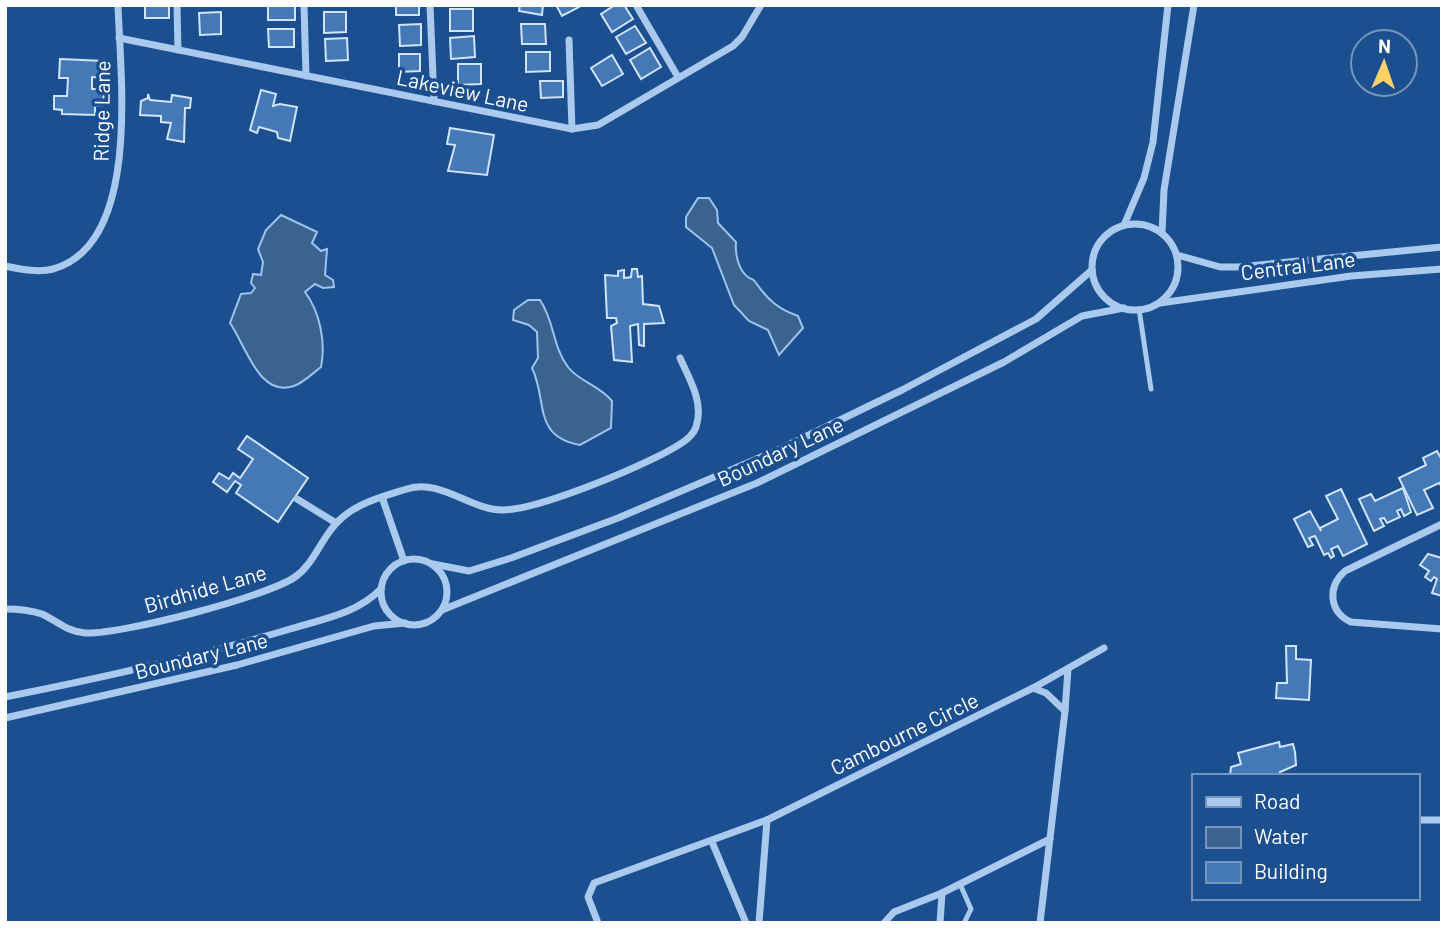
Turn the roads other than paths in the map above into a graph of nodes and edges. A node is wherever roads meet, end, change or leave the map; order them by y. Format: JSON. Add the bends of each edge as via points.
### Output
{"nodes":[{"id":1,"x":118,"y":5,"type":"edge"},
{"id":2,"x":177,"y":5,"type":"edge"},
{"id":3,"x":304,"y":5,"type":"edge"},
{"id":4,"x":430,"y":5,"type":"edge"},
{"id":5,"x":636,"y":5,"type":"edge"},
{"id":6,"x":761,"y":5,"type":"edge"},
{"id":7,"x":1168,"y":5,"type":"edge"},
{"id":8,"x":1194,"y":5,"type":"edge"},
{"id":9,"x":119,"y":38,"type":"junction"},
{"id":10,"x":569,"y":40,"type":"dead end"},
{"id":11,"x":178,"y":50,"type":"junction"},
{"id":12,"x":306,"y":76,"type":"junction"},
{"id":13,"x":678,"y":77,"type":"junction"},
{"id":14,"x":434,"y":101,"type":"junction"},
{"id":15,"x":572,"y":129,"type":"junction"},
{"id":16,"x":1124,"y":225,"type":"junction"},
{"id":17,"x":1162,"y":233,"type":"junction"},
{"id":18,"x":1442,"y":247,"type":"edge"},
{"id":19,"x":1177,"y":255,"type":"junction"},
{"id":20,"x":5,"y":266,"type":"edge"},
{"id":21,"x":1442,"y":269,"type":"edge"},
{"id":22,"x":1092,"y":270,"type":"junction"},
{"id":23,"x":1160,"y":303,"type":"junction"},
{"id":24,"x":1124,"y":307,"type":"junction"},
{"id":25,"x":1139,"y":309,"type":"junction"},
{"id":26,"x":680,"y":358,"type":"dead end"},
{"id":27,"x":1151,"y":389,"type":"dead end"},
{"id":28,"x":382,"y":498,"type":"junction"},
{"id":29,"x":297,"y":499,"type":"dead end"},
{"id":30,"x":336,"y":523,"type":"junction"},
{"id":31,"x":1442,"y":524,"type":"edge"},
{"id":32,"x":404,"y":561,"type":"junction"},
{"id":33,"x":433,"y":564,"type":"junction"},
{"id":34,"x":381,"y":589,"type":"junction"},
{"id":35,"x":5,"y":608,"type":"edge"},
{"id":36,"x":442,"y":610,"type":"junction"},
{"id":37,"x":405,"y":623,"type":"junction"},
{"id":38,"x":1442,"y":629,"type":"edge"},
{"id":39,"x":1104,"y":648,"type":"dead end"},
{"id":40,"x":1068,"y":669,"type":"junction"},
{"id":41,"x":1033,"y":688,"type":"junction"},
{"id":42,"x":5,"y":697,"type":"edge"},
{"id":43,"x":1065,"y":711,"type":"junction"},
{"id":44,"x":5,"y":718,"type":"edge"},
{"id":45,"x":767,"y":820,"type":"junction"},
{"id":46,"x":1419,"y":820,"type":"edge"},
{"id":47,"x":1442,"y":820,"type":"edge"},
{"id":48,"x":1050,"y":839,"type":"junction"},
{"id":49,"x":712,"y":842,"type":"junction"},
{"id":50,"x":960,"y":884,"type":"junction"},
{"id":51,"x":942,"y":893,"type":"junction"},
{"id":52,"x":598,"y":923,"type":"edge"},
{"id":53,"x":746,"y":923,"type":"edge"},
{"id":54,"x":759,"y":923,"type":"edge"},
{"id":55,"x":884,"y":923,"type":"edge"},
{"id":56,"x":940,"y":923,"type":"edge"},
{"id":57,"x":964,"y":923,"type":"edge"},
{"id":58,"x":1040,"y":923,"type":"edge"}],
"edges":[{"from":1,"to":9,"type":"street","name":"Ridge Lane"},
{"from":2,"to":11,"type":"street"},
{"from":3,"to":12,"type":"street"},
{"from":4,"to":14,"type":"street"},
{"from":5,"to":13,"type":"street"},
{"from":6,"to":13,"type":"street","name":"Lakeview Lane","via":[[733,46]]},
{"from":7,"to":16,"type":"street","via":[[1149,165]]},
{"from":8,"to":17,"type":"street","via":[[1164,190]]},
{"from":9,"to":11,"type":"street","name":"Lakeview Lane"},
{"from":9,"to":20,"type":"street","name":"Ridge Lane","via":[[120,156],[106,219],[87,246],[64,265],[42,271]]},
{"from":10,"to":15,"type":"street"},
{"from":11,"to":12,"type":"street","name":"Lakeview Lane"},
{"from":12,"to":14,"type":"street","name":"Lakeview Lane"},
{"from":13,"to":15,"type":"street","name":"Lakeview Lane","via":[[598,125]]},
{"from":14,"to":15,"type":"street","name":"Lakeview Lane"},
{"from":16,"to":17,"type":"street","via":[[1138,224]]},
{"from":16,"to":22,"type":"street","via":[[1100,242]]},
{"from":17,"to":19,"type":"street"},
{"from":18,"to":19,"type":"street","name":"Central Lane","via":[[1238,267]]},
{"from":19,"to":23,"type":"street","via":[[1176,282]]},
{"from":21,"to":23,"type":"street","name":"Central Lane","via":[[1351,276]]},
{"from":22,"to":24,"type":"street","via":[[1104,297]]},
{"from":22,"to":33,"type":"street","name":"Boundary Lane","via":[[1036,319],[768,454],[511,558],[469,571]]},
{"from":23,"to":25,"type":"street"},
{"from":24,"to":25,"type":"street"},
{"from":24,"to":36,"type":"street","name":"Boundary Lane","via":[[1082,316],[1004,362],[757,483]]},
{"from":25,"to":27,"type":"lane"},
{"from":26,"to":28,"type":"street","name":"Birdhide Lane","via":[[698,402],[697,425],[689,438],[660,454],[521,509],[490,510],[424,486]]},
{"from":28,"to":30,"type":"street","name":"Birdhide Lane","via":[[346,512]]},
{"from":28,"to":32,"type":"street"},
{"from":29,"to":30,"type":"street"},
{"from":30,"to":35,"type":"street","name":"Birdhide Lane","via":[[298,575],[274,588],[219,605],[88,633],[65,628],[34,612]]},
{"from":31,"to":38,"type":"street","via":[[1345,571],[1335,583],[1332,599],[1339,616],[1351,622]]},
{"from":32,"to":33,"type":"street"},
{"from":32,"to":34,"type":"street","via":[[390,569]]},
{"from":33,"to":36,"type":"street","via":[[445,580]]},
{"from":34,"to":37,"type":"street","via":[[387,610]]},
{"from":34,"to":42,"type":"street","name":"Boundary Lane","via":[[345,613],[253,640]]},
{"from":36,"to":37,"type":"street","via":[[425,623]]},
{"from":37,"to":44,"type":"street","name":"Boundary Lane","via":[[374,626],[237,665]]},
{"from":39,"to":40,"type":"street","name":"Cambourne Circle"},
{"from":40,"to":41,"type":"street","name":"Cambourne Circle"},
{"from":40,"to":43,"type":"street"},
{"from":41,"to":43,"type":"street","via":[[1046,693]]},
{"from":41,"to":45,"type":"street","name":"Cambourne Circle"},
{"from":43,"to":48,"type":"street"},
{"from":45,"to":49,"type":"street","name":"Cambourne Circle"},
{"from":45,"to":54,"type":"street"},
{"from":46,"to":47,"type":"street"},
{"from":48,"to":50,"type":"street"},
{"from":48,"to":58,"type":"street"},
{"from":49,"to":52,"type":"street","name":"Cambourne Circle","via":[[594,883],[588,897]]},
{"from":49,"to":53,"type":"street"},
{"from":50,"to":51,"type":"street"},
{"from":50,"to":57,"type":"lane","via":[[971,909]]},
{"from":51,"to":55,"type":"street","via":[[894,912]]},
{"from":51,"to":56,"type":"street"}]}
